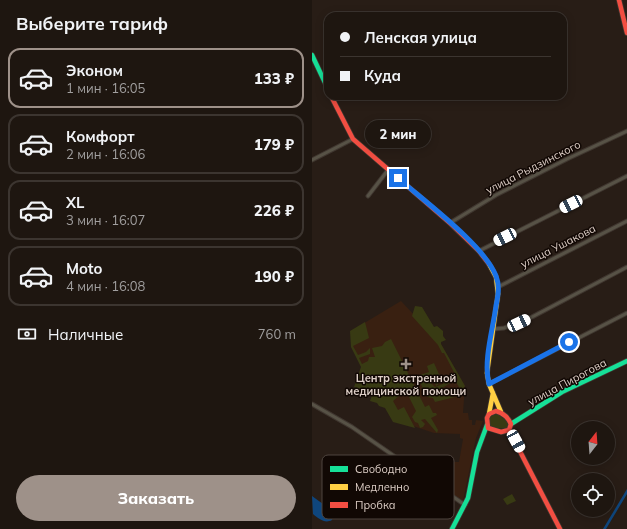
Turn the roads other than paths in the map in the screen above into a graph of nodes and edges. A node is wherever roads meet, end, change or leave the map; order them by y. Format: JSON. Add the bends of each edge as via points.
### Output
{"nodes":[{"id":1,"x":618,"y":0,"type":"edge"},
{"id":2,"x":627,"y":33,"type":"edge"},
{"id":3,"x":312,"y":55,"type":"edge"},
{"id":4,"x":324,"y":81,"type":"edge"},
{"id":5,"x":333,"y":100,"type":"edge"},
{"id":6,"x":627,"y":131,"type":"edge"},
{"id":7,"x":354,"y":139,"type":"junction"},
{"id":8,"x":312,"y":160,"type":"edge"},
{"id":9,"x":388,"y":170,"type":"junction"},
{"id":10,"x":627,"y":176,"type":"edge"},
{"id":11,"x":368,"y":196,"type":"dead end"},
{"id":12,"x":627,"y":221,"type":"edge"},
{"id":13,"x":450,"y":223,"type":"junction"},
{"id":14,"x":479,"y":251,"type":"junction"},
{"id":15,"x":627,"y":267,"type":"edge"},
{"id":16,"x":498,"y":287,"type":"junction"},
{"id":17,"x":627,"y":313,"type":"edge"},
{"id":18,"x":494,"y":328,"type":"junction"},
{"id":19,"x":627,"y":361,"type":"edge"},
{"id":20,"x":489,"y":384,"type":"junction"},
{"id":21,"x":493,"y":393,"type":"junction"},
{"id":22,"x":312,"y":404,"type":"edge"},
{"id":23,"x":501,"y":412,"type":"junction"},
{"id":24,"x":489,"y":414,"type":"junction"},
{"id":25,"x":509,"y":418,"type":"junction"},
{"id":26,"x":516,"y":420,"type":"junction"},
{"id":27,"x":512,"y":424,"type":"junction"},
{"id":28,"x":486,"y":425,"type":"junction"},
{"id":29,"x":491,"y":430,"type":"junction"},
{"id":30,"x":509,"y":430,"type":"junction"},
{"id":31,"x":484,"y":432,"type":"junction"},
{"id":32,"x":392,"y":455,"type":"edge"},
{"id":33,"x":454,"y":498,"type":"edge"},
{"id":34,"x":466,"y":505,"type":"junction"},
{"id":35,"x":452,"y":529,"type":"edge"},
{"id":36,"x":560,"y":529,"type":"edge"}],
"edges":[{"from":1,"to":2,"type":"street"},
{"from":3,"to":4,"type":"street"},
{"from":5,"to":7,"type":"street"},
{"from":6,"to":13,"type":"street","name":"улица Рыдзинского","via":[[502,192]]},
{"from":7,"to":8,"type":"street"},
{"from":7,"to":9,"type":"street"},
{"from":9,"to":11,"type":"street"},
{"from":9,"to":13,"type":"street"},
{"from":10,"to":14,"type":"street"},
{"from":12,"to":16,"type":"street","name":"улица Ушакова"},
{"from":13,"to":14,"type":"street"},
{"from":14,"to":16,"type":"street","via":[[494,271]]},
{"from":15,"to":18,"type":"street","via":[[532,317],[504,328]]},
{"from":16,"to":18,"type":"street"},
{"from":17,"to":20,"type":"street"},
{"from":18,"to":20,"type":"street","via":[[487,366]]},
{"from":19,"to":26,"type":"street","name":"улица Пирогова","via":[[562,392]]},
{"from":20,"to":21,"type":"street"},
{"from":21,"to":23,"type":"street"},
{"from":21,"to":24,"type":"street"},
{"from":22,"to":32,"type":"street","via":[[352,427]]},
{"from":23,"to":24,"type":"street"},
{"from":23,"to":25,"type":"street"},
{"from":24,"to":28,"type":"street"},
{"from":25,"to":26,"type":"street"},
{"from":25,"to":27,"type":"street"},
{"from":26,"to":27,"type":"street","name":"улица Пирогова"},
{"from":27,"to":30,"type":"street"},
{"from":28,"to":29,"type":"street"},
{"from":28,"to":31,"type":"street"},
{"from":29,"to":30,"type":"street"},
{"from":29,"to":31,"type":"street"},
{"from":30,"to":36,"type":"street"},
{"from":31,"to":34,"type":"street","via":[[477,452]]},
{"from":33,"to":34,"type":"street"},
{"from":34,"to":35,"type":"street"}]}
